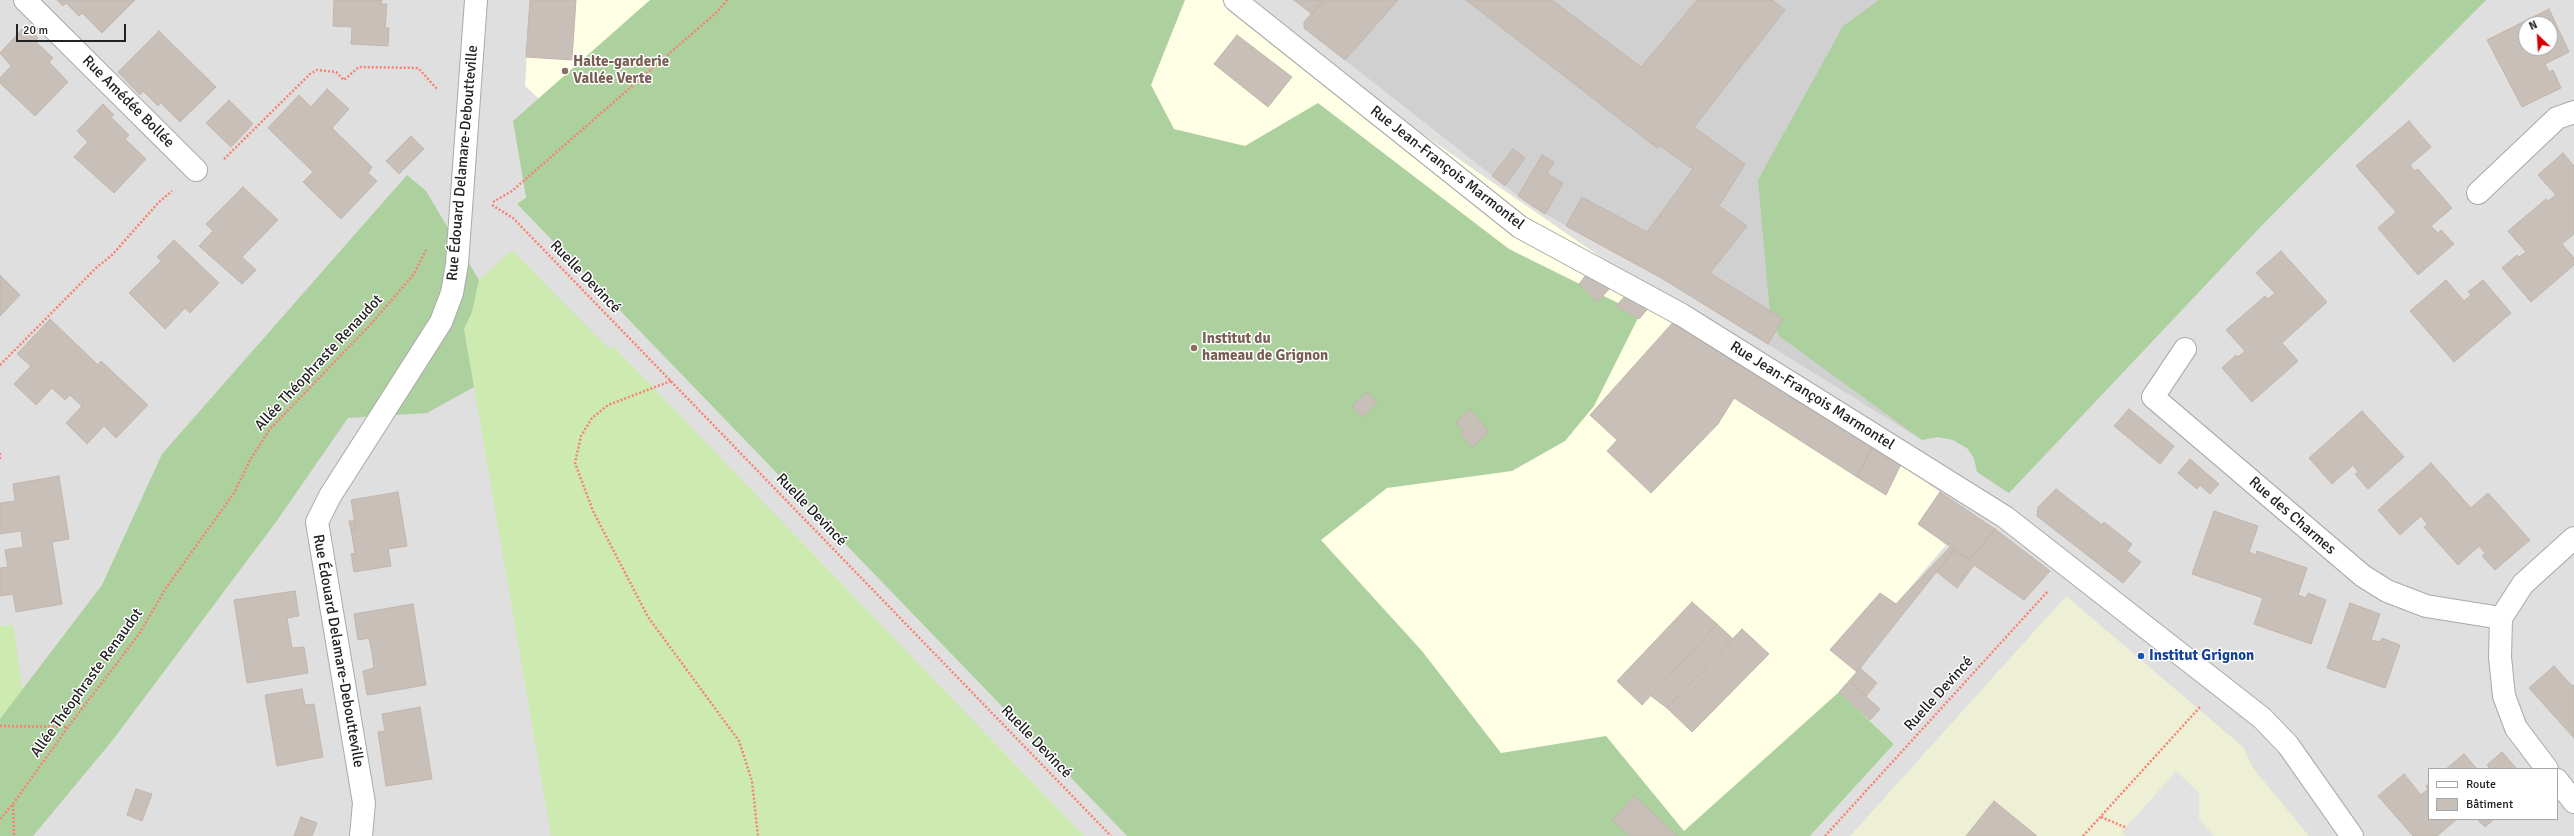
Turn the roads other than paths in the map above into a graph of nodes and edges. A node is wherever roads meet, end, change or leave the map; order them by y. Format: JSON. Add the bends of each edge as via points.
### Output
{"nodes":[{"id":1,"x":25,"y":0,"type":"edge"},
{"id":2,"x":476,"y":0,"type":"edge"},
{"id":3,"x":1235,"y":0,"type":"edge"},
{"id":4,"x":2574,"y":112,"type":"edge"},
{"id":5,"x":196,"y":170,"type":"road end"},
{"id":6,"x":2478,"y":193,"type":"dead end"},
{"id":7,"x":2185,"y":349,"type":"dead end"},
{"id":8,"x":2574,"y":538,"type":"edge"},
{"id":9,"x":2502,"y":618,"type":"junction"},
{"id":10,"x":2546,"y":768,"type":"edge"},
{"id":11,"x":2558,"y":781,"type":"edge"},
{"id":12,"x":2574,"y":802,"type":"edge"},
{"id":13,"x":361,"y":836,"type":"edge"},
{"id":14,"x":2352,"y":836,"type":"edge"}],
"edges":[{"from":1,"to":5,"type":"street","name":"Rue Amédée Bollée"},
{"from":2,"to":13,"type":"street","name":"Rue Édouard Delamare-Deboutteville","via":[[457,264],[452,293],[440,322],[330,496],[317,522],[364,803]]},
{"from":3,"to":14,"type":"street","name":"Rue Jean-François Marmontel","via":[[1520,228],[1689,319],[2005,517],[2262,718],[2288,745]]},
{"from":4,"to":6,"type":"street","via":[[2557,118]]},
{"from":7,"to":9,"type":"street","name":"Rue des Charmes","via":[[2154,397],[2363,576],[2387,591],[2426,606]]},
{"from":8,"to":9,"type":"street","via":[[2523,584]]},
{"from":9,"to":10,"type":"street","via":[[2500,657],[2504,696],[2516,728]]},
{"from":11,"to":12,"type":"street"}]}
